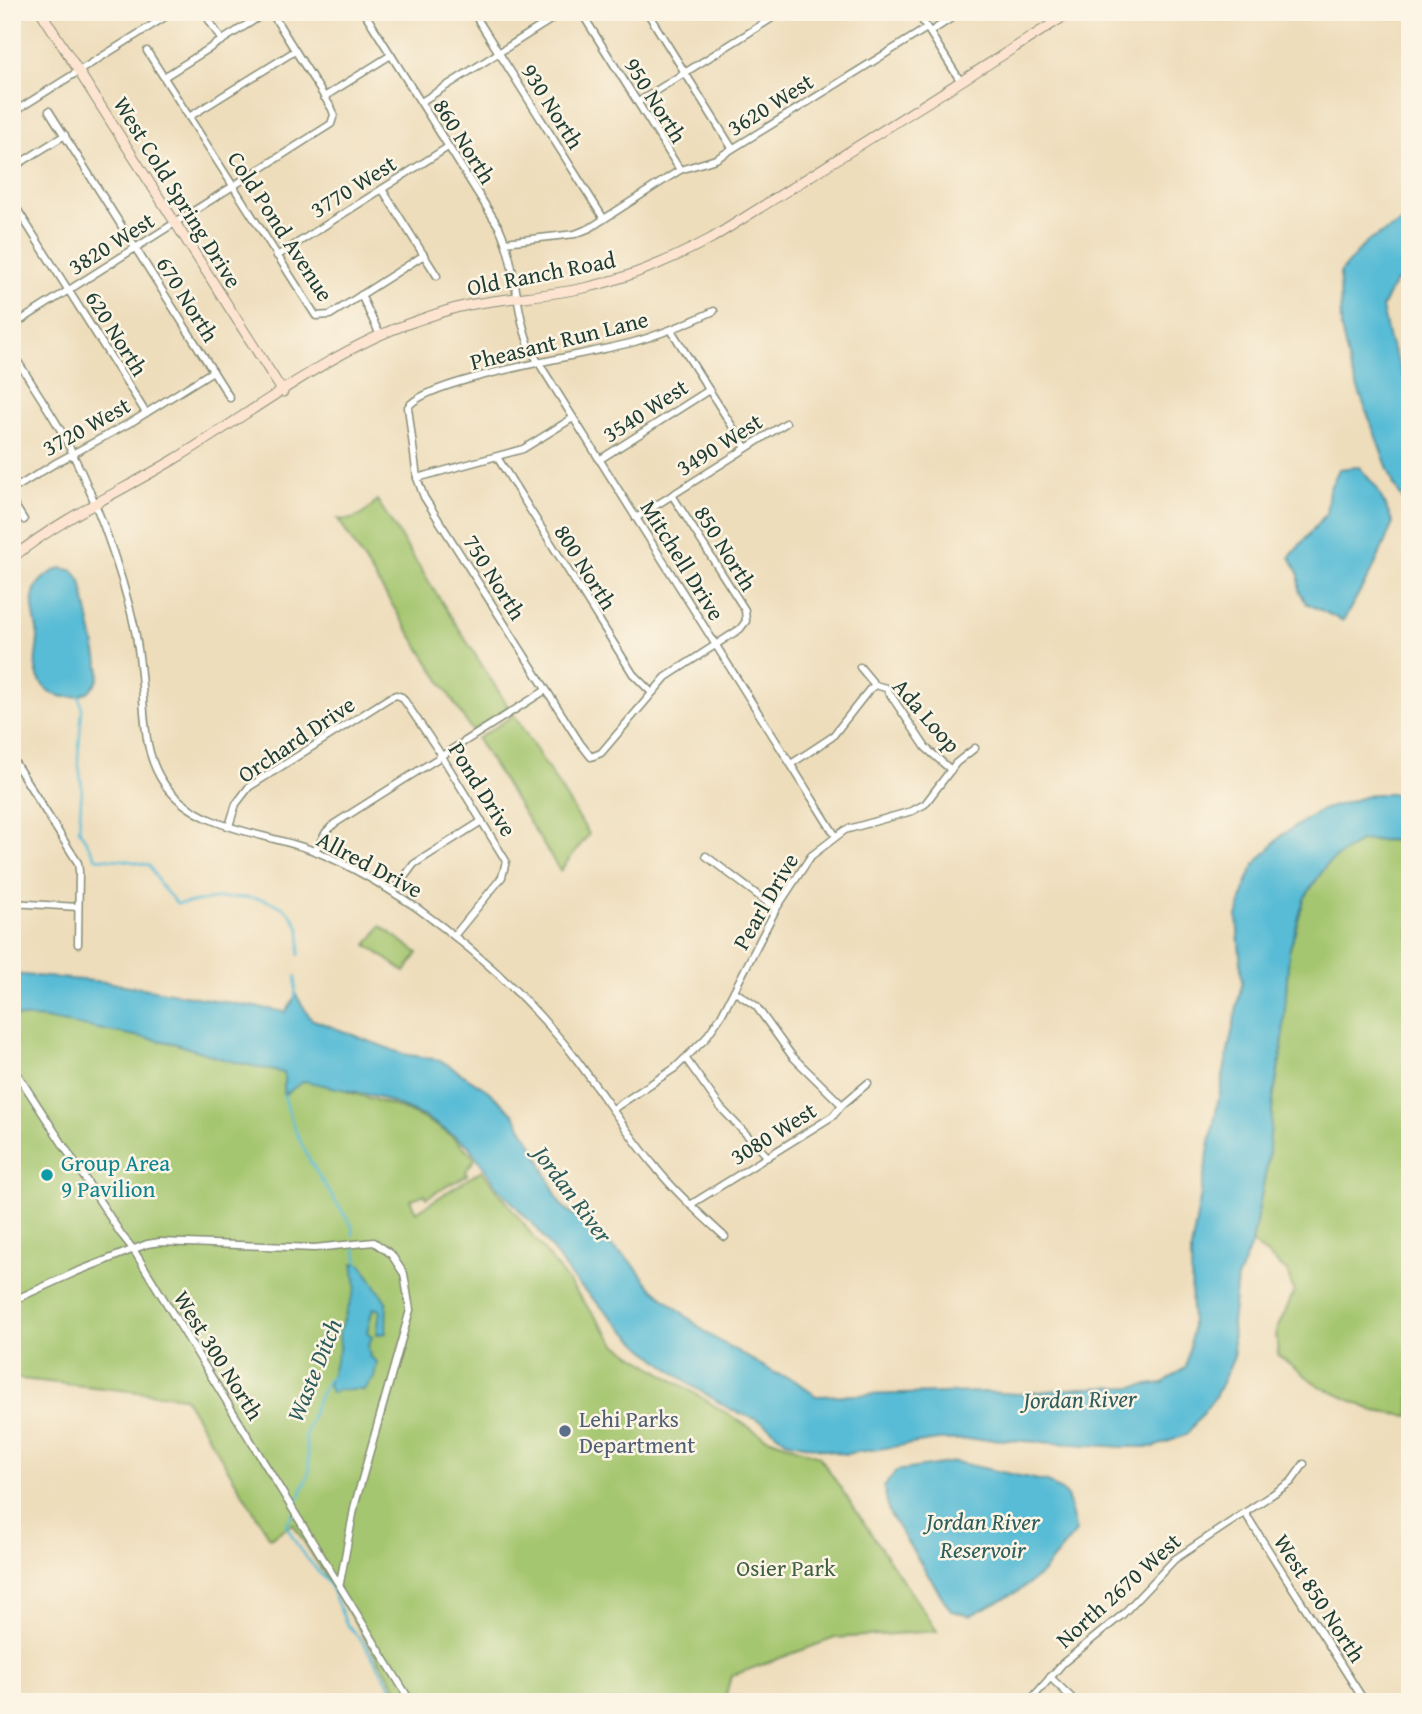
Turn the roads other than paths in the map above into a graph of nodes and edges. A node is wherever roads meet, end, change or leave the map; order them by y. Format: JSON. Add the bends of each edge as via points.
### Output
{"nodes":[{"id":1,"x":41,"y":12,"type":"edge"},
{"id":2,"x":173,"y":12,"type":"edge"},
{"id":3,"x":204,"y":12,"type":"edge"},
{"id":4,"x":269,"y":12,"type":"edge"},
{"id":5,"x":363,"y":12,"type":"edge"},
{"id":6,"x":473,"y":12,"type":"edge"},
{"id":7,"x":563,"y":12,"type":"edge"},
{"id":8,"x":581,"y":12,"type":"edge"},
{"id":9,"x":647,"y":12,"type":"edge"},
{"id":10,"x":782,"y":12,"type":"edge"},
{"id":11,"x":917,"y":12,"type":"edge"},
{"id":12,"x":961,"y":12,"type":"edge"},
{"id":13,"x":1071,"y":12,"type":"edge"},
{"id":14,"x":928,"y":30,"type":"junction"},
{"id":15,"x":222,"y":41,"type":"junction"},
{"id":16,"x":147,"y":51,"type":"dead end"},
{"id":17,"x":295,"y":51,"type":"junction"},
{"id":18,"x":499,"y":53,"type":"junction"},
{"id":19,"x":391,"y":55,"type":"junction"},
{"id":20,"x":79,"y":72,"type":"junction"},
{"id":21,"x":686,"y":73,"type":"junction"},
{"id":22,"x":164,"y":77,"type":"junction"},
{"id":23,"x":961,"y":82,"type":"junction"},
{"id":24,"x":324,"y":97,"type":"junction"},
{"id":25,"x":638,"y":102,"type":"junction"},
{"id":26,"x":421,"y":103,"type":"junction"},
{"id":27,"x":50,"y":111,"type":"dead end"},
{"id":28,"x":12,"y":113,"type":"edge"},
{"id":29,"x":189,"y":117,"type":"junction"},
{"id":30,"x":65,"y":135,"type":"junction"},
{"id":31,"x":448,"y":147,"type":"junction"},
{"id":32,"x":732,"y":148,"type":"junction"},
{"id":33,"x":12,"y":169,"type":"edge"},
{"id":34,"x":680,"y":170,"type":"junction"},
{"id":35,"x":233,"y":186,"type":"junction"},
{"id":36,"x":382,"y":189,"type":"junction"},
{"id":37,"x":12,"y":201,"type":"edge"},
{"id":38,"x":604,"y":219,"type":"junction"},
{"id":39,"x":174,"y":223,"type":"junction"},
{"id":40,"x":505,"y":242,"type":"junction"},
{"id":41,"x":136,"y":248,"type":"junction"},
{"id":42,"x":424,"y":255,"type":"junction"},
{"id":43,"x":277,"y":256,"type":"junction"},
{"id":44,"x":437,"y":276,"type":"dead end"},
{"id":45,"x":69,"y":290,"type":"junction"},
{"id":46,"x":361,"y":295,"type":"junction"},
{"id":47,"x":517,"y":297,"type":"junction"},
{"id":48,"x":714,"y":311,"type":"dead end"},
{"id":49,"x":12,"y":326,"type":"edge"},
{"id":50,"x":671,"y":330,"type":"junction"},
{"id":51,"x":380,"y":335,"type":"junction"},
{"id":52,"x":12,"y":352,"type":"edge"},
{"id":53,"x":538,"y":362,"type":"junction"},
{"id":54,"x":213,"y":372,"type":"junction"},
{"id":55,"x":709,"y":390,"type":"junction"},
{"id":56,"x":283,"y":392,"type":"junction"},
{"id":57,"x":230,"y":398,"type":"dead end"},
{"id":58,"x":412,"y":402,"type":"joint"},
{"id":59,"x":146,"y":413,"type":"junction"},
{"id":60,"x":573,"y":418,"type":"junction"},
{"id":61,"x":786,"y":423,"type":"dead end"},
{"id":62,"x":746,"y":448,"type":"junction"},
{"id":63,"x":72,"y":454,"type":"junction"},
{"id":64,"x":497,"y":457,"type":"junction"},
{"id":65,"x":599,"y":460,"type":"junction"},
{"id":66,"x":418,"y":478,"type":"junction"},
{"id":67,"x":12,"y":490,"type":"edge"},
{"id":68,"x":672,"y":495,"type":"junction"},
{"id":69,"x":12,"y":501,"type":"edge"},
{"id":70,"x":93,"y":503,"type":"junction"},
{"id":71,"x":636,"y":518,"type":"junction"},
{"id":72,"x":24,"y":520,"type":"dead end"},
{"id":73,"x":12,"y":558,"type":"edge"},
{"id":74,"x":716,"y":644,"type":"junction"},
{"id":75,"x":860,"y":667,"type":"dead end"},
{"id":76,"x":875,"y":685,"type":"junction"},
{"id":77,"x":546,"y":690,"type":"junction"},
{"id":78,"x":650,"y":692,"type":"junction"},
{"id":79,"x":399,"y":696,"type":"joint"},
{"id":80,"x":975,"y":748,"type":"dead end"},
{"id":81,"x":442,"y":756,"type":"junction"},
{"id":82,"x":12,"y":758,"type":"edge"},
{"id":83,"x":792,"y":764,"type":"junction"},
{"id":84,"x":951,"y":770,"type":"junction"},
{"id":85,"x":482,"y":821,"type":"junction"},
{"id":86,"x":229,"y":826,"type":"junction"},
{"id":87,"x":835,"y":835,"type":"junction"},
{"id":88,"x":315,"y":851,"type":"junction"},
{"id":89,"x":706,"y":856,"type":"dead end"},
{"id":90,"x":393,"y":892,"type":"junction"},
{"id":91,"x":12,"y":903,"type":"edge"},
{"id":92,"x":78,"y":906,"type":"junction"},
{"id":93,"x":776,"y":909,"type":"junction"},
{"id":94,"x":454,"y":936,"type":"junction"},
{"id":95,"x":78,"y":944,"type":"dead end"},
{"id":96,"x":734,"y":991,"type":"junction"},
{"id":97,"x":686,"y":1059,"type":"junction"},
{"id":98,"x":12,"y":1066,"type":"edge"},
{"id":99,"x":868,"y":1083,"type":"dead end"},
{"id":100,"x":842,"y":1105,"type":"junction"},
{"id":101,"x":613,"y":1109,"type":"junction"},
{"id":102,"x":768,"y":1157,"type":"junction"},
{"id":103,"x":690,"y":1205,"type":"junction"},
{"id":104,"x":725,"y":1237,"type":"dead end"},
{"id":105,"x":134,"y":1249,"type":"junction"},
{"id":106,"x":12,"y":1301,"type":"edge"},
{"id":107,"x":1304,"y":1464,"type":"dead end"},
{"id":108,"x":1245,"y":1513,"type":"junction"},
{"id":109,"x":340,"y":1583,"type":"junction"},
{"id":110,"x":1051,"y":1677,"type":"junction"},
{"id":111,"x":411,"y":1702,"type":"edge"},
{"id":112,"x":1029,"y":1702,"type":"edge"},
{"id":113,"x":1076,"y":1702,"type":"edge"},
{"id":114,"x":1365,"y":1702,"type":"edge"}],
"edges":[{"from":1,"to":20,"type":"street","name":"West Cold Spring Drive"},
{"from":2,"to":20,"type":"street"},
{"from":3,"to":15,"type":"street"},
{"from":4,"to":15,"type":"street"},
{"from":4,"to":17,"type":"street"},
{"from":5,"to":19,"type":"street","name":"860 North"},
{"from":6,"to":18,"type":"street","name":"930 North"},
{"from":7,"to":18,"type":"street"},
{"from":8,"to":25,"type":"street","name":"950 North"},
{"from":9,"to":21,"type":"street"},
{"from":10,"to":21,"type":"street"},
{"from":11,"to":14,"type":"street"},
{"from":12,"to":14,"type":"street","name":"3620 West"},
{"from":13,"to":23,"type":"street","name":"Old Ranch Road"},
{"from":14,"to":23,"type":"street"},
{"from":14,"to":32,"type":"street","name":"3620 West"},
{"from":15,"to":22,"type":"street"},
{"from":16,"to":22,"type":"street","name":"Cold Pond Avenue"},
{"from":17,"to":24,"type":"street"},
{"from":17,"to":29,"type":"street"},
{"from":18,"to":26,"type":"street"},
{"from":18,"to":38,"type":"street","name":"930 North"},
{"from":19,"to":24,"type":"street"},
{"from":19,"to":26,"type":"street","name":"860 North"},
{"from":20,"to":28,"type":"street"},
{"from":20,"to":39,"type":"street","name":"West Cold Spring Drive"},
{"from":21,"to":25,"type":"street"},
{"from":21,"to":32,"type":"street"},
{"from":22,"to":29,"type":"street","name":"Cold Pond Avenue"},
{"from":23,"to":47,"type":"street","name":"Old Ranch Road","via":[[678,257],[607,283]]},
{"from":24,"to":35,"type":"street","name":"3820 West","via":[[333,120]]},
{"from":25,"to":34,"type":"street","name":"950 North"},
{"from":26,"to":31,"type":"street","name":"860 North"},
{"from":27,"to":30,"type":"street","name":"670 North"},
{"from":29,"to":35,"type":"street","name":"Cold Pond Avenue"},
{"from":30,"to":33,"type":"street"},
{"from":30,"to":41,"type":"street","name":"670 North"},
{"from":31,"to":36,"type":"street","name":"3770 West"},
{"from":31,"to":40,"type":"street","name":"860 North"},
{"from":32,"to":34,"type":"street","name":"3620 West","via":[[716,159]]},
{"from":34,"to":38,"type":"street","name":"3620 West"},
{"from":35,"to":39,"type":"street","name":"3820 West"},
{"from":35,"to":43,"type":"street","name":"Cold Pond Avenue"},
{"from":36,"to":42,"type":"street"},
{"from":36,"to":43,"type":"street","name":"3770 West"},
{"from":37,"to":45,"type":"street","name":"620 North"},
{"from":38,"to":40,"type":"street","name":"3620 West","via":[[580,232]]},
{"from":39,"to":41,"type":"street","name":"3820 West"},
{"from":39,"to":56,"type":"street","name":"West Cold Spring Drive"},
{"from":40,"to":47,"type":"street","name":"860 North"},
{"from":41,"to":45,"type":"street","name":"3820 West"},
{"from":41,"to":54,"type":"street","name":"670 North"},
{"from":42,"to":44,"type":"street"},
{"from":42,"to":46,"type":"street","name":"Cold Pond Avenue"},
{"from":43,"to":46,"type":"street","name":"Cold Pond Avenue","via":[[316,316],[330,315]]},
{"from":45,"to":49,"type":"street","name":"3820 West"},
{"from":45,"to":59,"type":"street","name":"620 North"},
{"from":46,"to":51,"type":"street"},
{"from":47,"to":51,"type":"street","name":"Old Ranch Road","via":[[470,304]]},
{"from":47,"to":53,"type":"street","name":"Mitchell Drive","via":[[525,336]]},
{"from":48,"to":50,"type":"street","name":"Pheasant Run Lane"},
{"from":50,"to":53,"type":"street","name":"Pheasant Run Lane","via":[[616,347]]},
{"from":50,"to":55,"type":"street"},
{"from":51,"to":56,"type":"street","name":"Old Ranch Road"},
{"from":52,"to":63,"type":"street","name":"Allred Drive"},
{"from":53,"to":58,"type":"street","name":"Pheasant Run Lane","via":[[444,387]]},
{"from":53,"to":60,"type":"street","name":"Mitchell Drive"},
{"from":54,"to":57,"type":"street","name":"670 North"},
{"from":54,"to":59,"type":"street","name":"3720 West"},
{"from":55,"to":62,"type":"street"},
{"from":55,"to":65,"type":"street","name":"3540 West"},
{"from":56,"to":70,"type":"street","name":"Old Ranch Road","via":[[156,471]]},
{"from":58,"to":66,"type":"street","name":"750 North","via":[[408,412]]},
{"from":59,"to":63,"type":"street","name":"3720 West"},
{"from":60,"to":64,"type":"street","via":[[523,449]]},
{"from":60,"to":65,"type":"street","name":"Mitchell Drive"},
{"from":61,"to":62,"type":"street","name":"3490 West"},
{"from":62,"to":68,"type":"street","name":"3490 West"},
{"from":63,"to":67,"type":"street","name":"3720 West"},
{"from":63,"to":70,"type":"street","name":"Allred Drive"},
{"from":64,"to":66,"type":"street"},
{"from":64,"to":78,"type":"street","name":"800 North","via":[[633,674]]},
{"from":65,"to":71,"type":"street","name":"Mitchell Drive"},
{"from":66,"to":77,"type":"street","name":"750 North","via":[[429,506]]},
{"from":68,"to":71,"type":"street","name":"3490 West"},
{"from":68,"to":74,"type":"street","name":"850 North","via":[[745,610],[743,627]]},
{"from":69,"to":72,"type":"street"},
{"from":70,"to":73,"type":"street","name":"Old Ranch Road"},
{"from":70,"to":86,"type":"street","name":"Allred Drive","via":[[133,620],[155,767],[165,785],[187,806]]},
{"from":71,"to":74,"type":"street","name":"Mitchell Drive"},
{"from":74,"to":78,"type":"street"},
{"from":74,"to":83,"type":"street","name":"Mitchell Drive"},
{"from":75,"to":76,"type":"street","name":"Ada Loop"},
{"from":76,"to":83,"type":"street","name":"Ada Loop","via":[[832,737]]},
{"from":76,"to":84,"type":"street","name":"Ada Loop","via":[[886,688],[926,748]]},
{"from":77,"to":78,"type":"street","name":"750 North","via":[[591,757],[601,753]]},
{"from":77,"to":81,"type":"street"},
{"from":79,"to":81,"type":"street","name":"Pond Drive","via":[[407,701]]},
{"from":79,"to":86,"type":"street","name":"Orchard Drive","via":[[249,787],[236,804]]},
{"from":80,"to":84,"type":"street","name":"Pearl Drive"},
{"from":81,"to":85,"type":"street","name":"Pond Drive"},
{"from":81,"to":88,"type":"street","via":[[334,824]]},
{"from":82,"to":92,"type":"street","via":[[74,856],[79,871]]},
{"from":83,"to":87,"type":"street","name":"Mitchell Drive"},
{"from":84,"to":87,"type":"street","name":"Pearl Drive","via":[[932,799],[919,808]]},
{"from":85,"to":90,"type":"street","via":[[414,864]]},
{"from":85,"to":94,"type":"street","name":"Pond Drive","via":[[505,857],[506,869]]},
{"from":86,"to":88,"type":"street","name":"Allred Drive"},
{"from":87,"to":93,"type":"street","name":"Pearl Drive","via":[[805,863]]},
{"from":88,"to":90,"type":"street","name":"Allred Drive"},
{"from":89,"to":93,"type":"street"},
{"from":90,"to":94,"type":"street","name":"Allred Drive"},
{"from":91,"to":92,"type":"street"},
{"from":92,"to":95,"type":"street"},
{"from":93,"to":96,"type":"street","name":"Pearl Drive"},
{"from":94,"to":101,"type":"street","name":"Allred Drive","via":[[548,1025]]},
{"from":96,"to":97,"type":"street","name":"Pearl Drive","via":[[713,1028]]},
{"from":96,"to":100,"type":"street","via":[[756,1006],[792,1056]]},
{"from":97,"to":101,"type":"street","name":"Pearl Drive"},
{"from":97,"to":102,"type":"street","via":[[721,1108]]},
{"from":98,"to":105,"type":"street","name":"West 300 North"},
{"from":99,"to":100,"type":"street","name":"3080 West"},
{"from":100,"to":102,"type":"street","name":"3080 West","via":[[833,1116]]},
{"from":101,"to":103,"type":"street","name":"Allred Drive","via":[[653,1165]]},
{"from":102,"to":103,"type":"street","name":"3080 West"},
{"from":103,"to":104,"type":"street","name":"Allred Drive"},
{"from":105,"to":106,"type":"street"},
{"from":105,"to":109,"type":"street","name":"West 300 North"},
{"from":105,"to":109,"type":"street","via":[[160,1242],[314,1248],[374,1242],[398,1263],[410,1312],[355,1504]]},
{"from":107,"to":108,"type":"street","name":"North 2670 West","via":[[1291,1482]]},
{"from":108,"to":110,"type":"street","name":"North 2670 West","via":[[1175,1559],[1122,1615]]},
{"from":108,"to":114,"type":"street","name":"West 850 North"},
{"from":109,"to":111,"type":"street","name":"West 300 North"},
{"from":110,"to":112,"type":"street","name":"North 2670 West"},
{"from":110,"to":113,"type":"street"}]}
